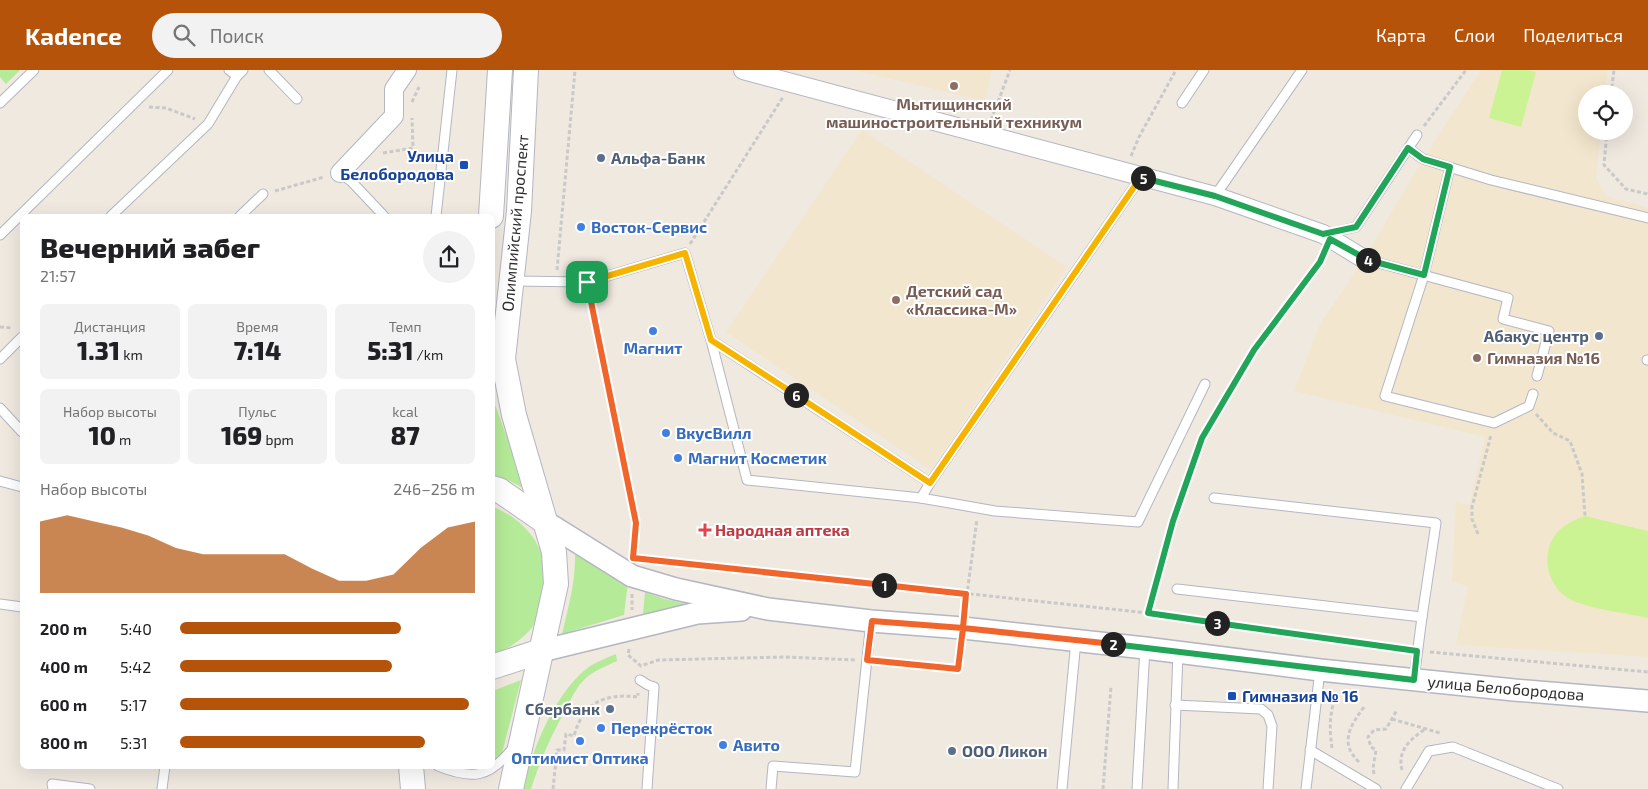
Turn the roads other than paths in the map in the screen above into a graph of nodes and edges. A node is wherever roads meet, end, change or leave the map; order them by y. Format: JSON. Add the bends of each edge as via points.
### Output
{"nodes":[{"id":1,"x":34,"y":70,"type":"edge"},
{"id":2,"x":168,"y":70,"type":"edge"},
{"id":3,"x":229,"y":70,"type":"edge"},
{"id":4,"x":269,"y":70,"type":"edge"},
{"id":5,"x":407,"y":70,"type":"edge"},
{"id":6,"x":452,"y":70,"type":"edge"},
{"id":7,"x":500,"y":70,"type":"edge"},
{"id":8,"x":526,"y":70,"type":"edge"},
{"id":9,"x":743,"y":70,"type":"edge"},
{"id":10,"x":1204,"y":70,"type":"edge"},
{"id":11,"x":1302,"y":70,"type":"edge"},
{"id":12,"x":240,"y":73,"type":"edge"},
{"id":13,"x":297,"y":99,"type":"dead end"},
{"id":14,"x":0,"y":103,"type":"edge"},
{"id":15,"x":1182,"y":103,"type":"dead end"},
{"id":16,"x":1417,"y":135,"type":"road end"},
{"id":17,"x":1408,"y":148,"type":"junction"},
{"id":18,"x":1450,"y":167,"type":"junction"},
{"id":19,"x":340,"y":173,"type":"joint"},
{"id":20,"x":1141,"y":177,"type":"junction"},
{"id":21,"x":263,"y":194,"type":"dead end"},
{"id":22,"x":1215,"y":196,"type":"junction"},
{"id":23,"x":21,"y":214,"type":"edge"},
{"id":24,"x":113,"y":214,"type":"edge"},
{"id":25,"x":242,"y":214,"type":"edge"},
{"id":26,"x":382,"y":214,"type":"edge"},
{"id":27,"x":436,"y":214,"type":"edge"},
{"id":28,"x":491,"y":214,"type":"edge"},
{"id":29,"x":20,"y":215,"type":"edge"},
{"id":30,"x":1648,"y":218,"type":"edge"},
{"id":31,"x":0,"y":235,"type":"edge"},
{"id":32,"x":1327,"y":237,"type":"junction"},
{"id":33,"x":1364,"y":259,"type":"joint"},
{"id":34,"x":1424,"y":275,"type":"junction"},
{"id":35,"x":511,"y":281,"type":"junction"},
{"id":36,"x":20,"y":339,"type":"edge"},
{"id":37,"x":711,"y":340,"type":"junction"},
{"id":38,"x":0,"y":358,"type":"edge"},
{"id":39,"x":1537,"y":376,"type":"dead end"},
{"id":40,"x":1205,"y":384,"type":"dead end"},
{"id":41,"x":1533,"y":394,"type":"dead end"},
{"id":42,"x":0,"y":408,"type":"edge"},
{"id":43,"x":20,"y":430,"type":"edge"},
{"id":44,"x":0,"y":480,"type":"edge"},
{"id":45,"x":930,"y":483,"type":"junction"},
{"id":46,"x":20,"y":486,"type":"edge"},
{"id":47,"x":495,"y":489,"type":"edge"},
{"id":48,"x":921,"y":498,"type":"junction"},
{"id":49,"x":1214,"y":498,"type":"dead end"},
{"id":50,"x":544,"y":521,"type":"junction"},
{"id":51,"x":1178,"y":589,"type":"dead end"},
{"id":52,"x":0,"y":604,"type":"edge"},
{"id":53,"x":20,"y":607,"type":"edge"},
{"id":54,"x":768,"y":608,"type":"junction"},
{"id":55,"x":1422,"y":617,"type":"junction"},
{"id":56,"x":872,"y":621,"type":"junction"},
{"id":57,"x":1076,"y":640,"type":"junction"},
{"id":58,"x":1146,"y":648,"type":"junction"},
{"id":59,"x":541,"y":651,"type":"junction"},
{"id":60,"x":1178,"y":651,"type":"junction"},
{"id":61,"x":495,"y":666,"type":"edge"},
{"id":62,"x":1320,"y":670,"type":"junction"},
{"id":63,"x":640,"y":680,"type":"road end"},
{"id":64,"x":1414,"y":680,"type":"junction"},
{"id":65,"x":1648,"y":701,"type":"edge"},
{"id":66,"x":1175,"y":705,"type":"junction"},
{"id":67,"x":523,"y":733,"type":"junction"},
{"id":68,"x":1310,"y":750,"type":"junction"},
{"id":69,"x":495,"y":768,"type":"edge"},
{"id":70,"x":164,"y":769,"type":"edge"},
{"id":71,"x":411,"y":769,"type":"edge"},
{"id":72,"x":446,"y":769,"type":"edge"},
{"id":73,"x":494,"y":769,"type":"edge"},
{"id":74,"x":1407,"y":787,"type":"edge"},
{"id":75,"x":53,"y":789,"type":"edge"},
{"id":76,"x":90,"y":789,"type":"edge"},
{"id":77,"x":162,"y":789,"type":"edge"},
{"id":78,"x":413,"y":789,"type":"edge"},
{"id":79,"x":512,"y":789,"type":"edge"},
{"id":80,"x":647,"y":789,"type":"edge"},
{"id":81,"x":771,"y":789,"type":"edge"},
{"id":82,"x":1062,"y":789,"type":"edge"},
{"id":83,"x":1137,"y":789,"type":"edge"},
{"id":84,"x":1173,"y":789,"type":"edge"},
{"id":85,"x":1268,"y":789,"type":"edge"},
{"id":86,"x":1306,"y":789,"type":"edge"},
{"id":87,"x":1376,"y":789,"type":"edge"},
{"id":88,"x":1558,"y":789,"type":"edge"}],
"edges":[{"from":1,"to":14,"type":"lane"},
{"from":2,"to":23,"type":"lane"},
{"from":3,"to":12,"type":"lane"},
{"from":4,"to":13,"type":"lane"},
{"from":5,"to":19,"type":"street","via":[[394,89],[394,116]]},
{"from":6,"to":27,"type":"lane"},
{"from":7,"to":28,"type":"main road","name":"Олимпийский проспект"},
{"from":8,"to":35,"type":"main road","name":"Олимпийский проспект","via":[[519,210]]},
{"from":9,"to":20,"type":"street"},
{"from":10,"to":15,"type":"lane"},
{"from":11,"to":22,"type":"lane"},
{"from":12,"to":24,"type":"lane","via":[[208,124]]},
{"from":16,"to":17,"type":"lane"},
{"from":17,"to":18,"type":"lane","via":[[1423,159]]},
{"from":17,"to":32,"type":"lane","via":[[1356,227]]},
{"from":18,"to":30,"type":"lane"},
{"from":18,"to":34,"type":"lane"},
{"from":19,"to":26,"type":"lane"},
{"from":20,"to":22,"type":"street"},
{"from":20,"to":45,"type":"lane"},
{"from":21,"to":25,"type":"lane"},
{"from":22,"to":32,"type":"street"},
{"from":29,"to":31,"type":"lane"},
{"from":32,"to":33,"type":"street"},
{"from":33,"to":34,"type":"lane"},
{"from":34,"to":39,"type":"lane","via":[[1508,298],[1503,319],[1549,331]]},
{"from":34,"to":41,"type":"lane","via":[[1385,396],[1494,423],[1529,406]]},
{"from":35,"to":37,"type":"lane","via":[[587,282],[685,253]]},
{"from":35,"to":50,"type":"main road","name":"Олимпийский проспект","via":[[503,358],[514,415]]},
{"from":36,"to":38,"type":"lane"},
{"from":37,"to":45,"type":"lane"},
{"from":37,"to":48,"type":"lane","via":[[747,480]]},
{"from":40,"to":48,"type":"lane","via":[[1138,522],[995,511]]},
{"from":42,"to":43,"type":"lane"},
{"from":44,"to":46,"type":"lane"},
{"from":45,"to":48,"type":"lane"},
{"from":47,"to":50,"type":"main road"},
{"from":49,"to":55,"type":"lane","via":[[1436,523]]},
{"from":50,"to":54,"type":"street","via":[[632,576],[676,589]]},
{"from":50,"to":59,"type":"main road","name":"Олимпийский проспект","via":[[554,552],[556,584]]},
{"from":51,"to":55,"type":"lane"},
{"from":52,"to":53,"type":"lane"},
{"from":54,"to":56,"type":"street","name":"улица Белобородова"},
{"from":54,"to":59,"type":"street","via":[[697,613],[665,619]]},
{"from":55,"to":64,"type":"lane"},
{"from":56,"to":57,"type":"street","name":"улица Белобородова"},
{"from":56,"to":81,"type":"lane","via":[[855,772],[773,766]]},
{"from":57,"to":58,"type":"street","name":"улица Белобородова"},
{"from":57,"to":82,"type":"lane"},
{"from":58,"to":60,"type":"street","name":"улица Белобородова"},
{"from":58,"to":83,"type":"lane"},
{"from":59,"to":61,"type":"main road"},
{"from":59,"to":67,"type":"main road","name":"Олимпийский проспект"},
{"from":60,"to":62,"type":"street","name":"улица Белобородова"},
{"from":60,"to":66,"type":"lane"},
{"from":62,"to":64,"type":"street","name":"улица Белобородова"},
{"from":62,"to":68,"type":"lane"},
{"from":63,"to":80,"type":"lane","via":[[654,687]]},
{"from":64,"to":65,"type":"street","name":"улица Белобородова"},
{"from":66,"to":84,"type":"lane"},
{"from":66,"to":85,"type":"lane","via":[[1261,709],[1268,715],[1272,726]]},
{"from":67,"to":69,"type":"lane"},
{"from":67,"to":79,"type":"main road","name":"Олимпийский проспект"},
{"from":68,"to":86,"type":"lane"},
{"from":68,"to":87,"type":"lane"},
{"from":70,"to":77,"type":"lane"},
{"from":71,"to":78,"type":"main road"},
{"from":72,"to":73,"type":"lane","via":[[461,775],[481,774]]},
{"from":74,"to":88,"type":"lane","via":[[1429,751],[1453,747]]},
{"from":75,"to":76,"type":"lane","via":[[52,784]]}]}
